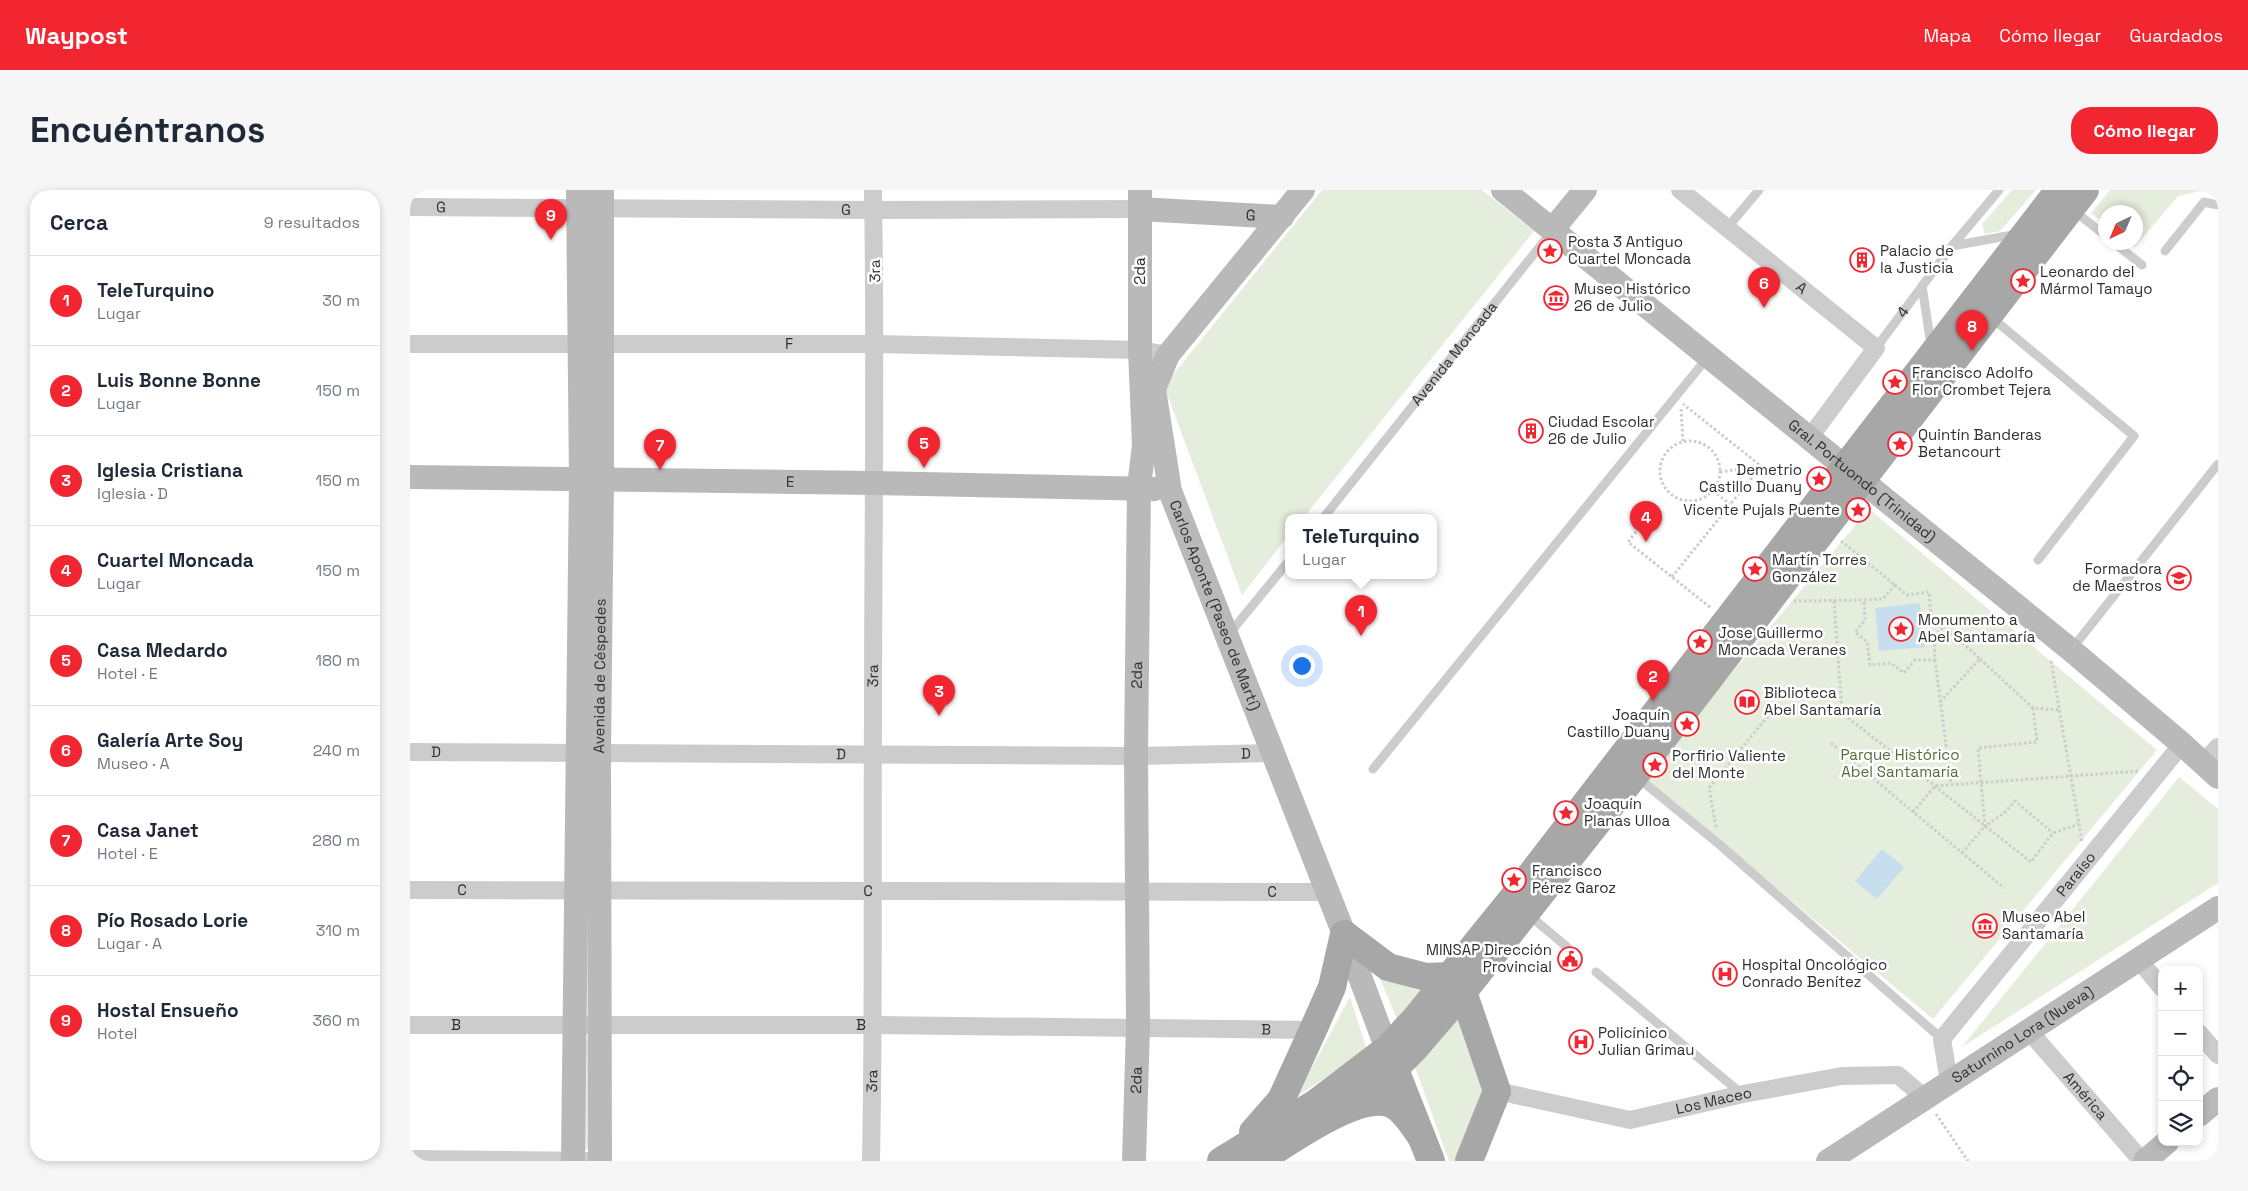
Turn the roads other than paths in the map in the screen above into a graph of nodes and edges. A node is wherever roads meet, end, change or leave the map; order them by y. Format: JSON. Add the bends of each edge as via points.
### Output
{"nodes":[{"id":1,"x":873,"y":190,"type":"edge"},
{"id":2,"x":1303,"y":190,"type":"edge"},
{"id":3,"x":1503,"y":190,"type":"edge"},
{"id":4,"x":1585,"y":190,"type":"edge"},
{"id":5,"x":1680,"y":190,"type":"edge"},
{"id":6,"x":1759,"y":190,"type":"edge"},
{"id":7,"x":1999,"y":190,"type":"edge"},
{"id":8,"x":2071,"y":196,"type":"edge"},
{"id":9,"x":590,"y":199,"type":"edge"},
{"id":10,"x":1140,"y":199,"type":"edge"},
{"id":11,"x":2218,"y":205,"type":"edge"},
{"id":12,"x":410,"y":208,"type":"edge"},
{"id":13,"x":874,"y":210,"type":"junction"},
{"id":14,"x":1282,"y":216,"type":"junction"},
{"id":15,"x":2098,"y":227,"type":"edge"},
{"id":16,"x":1727,"y":228,"type":"junction"},
{"id":17,"x":1553,"y":229,"type":"junction"},
{"id":18,"x":2026,"y":232,"type":"junction"},
{"id":19,"x":1952,"y":246,"type":"junction"},
{"id":20,"x":2123,"y":250,"type":"edge"},
{"id":21,"x":2164,"y":251,"type":"dead end"},
{"id":22,"x":2142,"y":266,"type":"dead end"},
{"id":23,"x":1922,"y":286,"type":"junction"},
{"id":24,"x":1989,"y":315,"type":"junction"},
{"id":25,"x":410,"y":344,"type":"edge"},
{"id":26,"x":876,"y":344,"type":"junction"},
{"id":27,"x":591,"y":345,"type":"junction"},
{"id":28,"x":1876,"y":348,"type":"junction"},
{"id":29,"x":1140,"y":350,"type":"junction"},
{"id":30,"x":1933,"y":353,"type":"junction"},
{"id":31,"x":1168,"y":355,"type":"junction"},
{"id":32,"x":1709,"y":356,"type":"junction"},
{"id":33,"x":1810,"y":437,"type":"junction"},
{"id":34,"x":1144,"y":445,"type":"junction"},
{"id":35,"x":2218,"y":464,"type":"edge"},
{"id":36,"x":1854,"y":473,"type":"junction"},
{"id":37,"x":410,"y":477,"type":"edge"},
{"id":38,"x":591,"y":479,"type":"junction"},
{"id":39,"x":874,"y":483,"type":"junction"},
{"id":40,"x":1140,"y":487,"type":"junction"},
{"id":41,"x":1170,"y":491,"type":"junction"},
{"id":42,"x":1326,"y":514,"type":"edge"},
{"id":43,"x":2038,"y":560,"type":"dead end"},
{"id":44,"x":1285,"y":566,"type":"edge"},
{"id":45,"x":1227,"y":636,"type":"junction"},
{"id":46,"x":2061,"y":656,"type":"junction"},
{"id":47,"x":2182,"y":744,"type":"junction"},
{"id":48,"x":410,"y":752,"type":"edge"},
{"id":49,"x":588,"y":752,"type":"junction"},
{"id":50,"x":1273,"y":753,"type":"junction"},
{"id":51,"x":873,"y":754,"type":"junction"},
{"id":52,"x":1136,"y":756,"type":"junction"},
{"id":53,"x":2213,"y":762,"type":"edge"},
{"id":54,"x":1373,"y":769,"type":"dead end"},
{"id":55,"x":1635,"y":775,"type":"junction"},
{"id":56,"x":410,"y":890,"type":"edge"},
{"id":57,"x":601,"y":890,"type":"junction"},
{"id":58,"x":1137,"y":890,"type":"junction"},
{"id":59,"x":575,"y":891,"type":"junction"},
{"id":60,"x":872,"y":891,"type":"junction"},
{"id":61,"x":1326,"y":892,"type":"junction"},
{"id":62,"x":2218,"y":908,"type":"edge"},
{"id":63,"x":1526,"y":913,"type":"junction"},
{"id":64,"x":1344,"y":934,"type":"junction"},
{"id":65,"x":1567,"y":947,"type":"dead end"},
{"id":66,"x":2139,"y":960,"type":"junction"},
{"id":67,"x":1596,"y":972,"type":"dead end"},
{"id":68,"x":2158,"y":983,"type":"edge"},
{"id":69,"x":1456,"y":984,"type":"junction"},
{"id":70,"x":598,"y":1024,"type":"junction"},
{"id":71,"x":874,"y":1024,"type":"junction"},
{"id":72,"x":410,"y":1025,"type":"edge"},
{"id":73,"x":574,"y":1025,"type":"junction"},
{"id":74,"x":1138,"y":1026,"type":"junction"},
{"id":75,"x":1313,"y":1030,"type":"junction"},
{"id":76,"x":2029,"y":1031,"type":"junction"},
{"id":77,"x":2203,"y":1038,"type":"edge"},
{"id":78,"x":1942,"y":1039,"type":"junction"},
{"id":79,"x":2218,"y":1055,"type":"edge"},
{"id":80,"x":1391,"y":1058,"type":"junction"},
{"id":81,"x":1949,"y":1082,"type":"junction"},
{"id":82,"x":1496,"y":1091,"type":"junction"},
{"id":83,"x":1743,"y":1094,"type":"junction"},
{"id":84,"x":1926,"y":1098,"type":"junction"},
{"id":85,"x":2218,"y":1099,"type":"edge"},
{"id":86,"x":2203,"y":1112,"type":"edge"},
{"id":87,"x":1332,"y":1116,"type":"junction"},
{"id":88,"x":2162,"y":1146,"type":"edge"},
{"id":89,"x":1427,"y":1149,"type":"edge"},
{"id":90,"x":410,"y":1159,"type":"edge"},
{"id":91,"x":1231,"y":1159,"type":"edge"},
{"id":92,"x":573,"y":1161,"type":"edge"},
{"id":93,"x":590,"y":1161,"type":"edge"},
{"id":94,"x":600,"y":1161,"type":"edge"},
{"id":95,"x":871,"y":1161,"type":"edge"},
{"id":96,"x":1134,"y":1161,"type":"edge"},
{"id":97,"x":1469,"y":1161,"type":"edge"},
{"id":98,"x":1828,"y":1161,"type":"edge"},
{"id":99,"x":2144,"y":1161,"type":"edge"}],
"edges":[{"from":1,"to":13,"type":"street","name":"3ra"},
{"from":2,"to":14,"type":"main road","name":"Carlos Aponte (Paseo de Martí)"},
{"from":3,"to":17,"type":"main road","name":"Gral. Portuondo (Trinidad)"},
{"from":4,"to":17,"type":"main road","name":"Avenida Moncada"},
{"from":5,"to":16,"type":"street","name":"A"},
{"from":6,"to":16,"type":"lane"},
{"from":7,"to":19,"type":"lane","name":"4"},
{"from":8,"to":15,"type":"lane"},
{"from":8,"to":18,"type":"main road"},
{"from":8,"to":24,"type":"main road"},
{"from":9,"to":12,"type":"street","name":"G"},
{"from":9,"to":13,"type":"street","name":"G"},
{"from":9,"to":27,"type":"main road","name":"Avenida de Céspedes"},
{"from":10,"to":13,"type":"street","name":"G"},
{"from":10,"to":14,"type":"main road","name":"G"},
{"from":10,"to":29,"type":"main road","name":"2da"},
{"from":11,"to":21,"type":"lane","via":[[2204,202]]},
{"from":13,"to":26,"type":"street","name":"3ra"},
{"from":14,"to":31,"type":"main road","name":"Carlos Aponte (Paseo de Martí)"},
{"from":16,"to":28,"type":"street","name":"A"},
{"from":17,"to":32,"type":"main road","name":"Gral. Portuondo (Trinidad)"},
{"from":17,"to":42,"type":"lane","name":"Avenida Moncada"},
{"from":18,"to":19,"type":"lane"},
{"from":18,"to":30,"type":"main road"},
{"from":19,"to":23,"type":"lane","name":"4"},
{"from":20,"to":22,"type":"lane"},
{"from":23,"to":28,"type":"lane","name":"4"},
{"from":23,"to":30,"type":"lane"},
{"from":24,"to":36,"type":"main road"},
{"from":24,"to":43,"type":"lane","via":[[2134,436]]},
{"from":25,"to":27,"type":"street","name":"F"},
{"from":26,"to":27,"type":"street","name":"F"},
{"from":26,"to":29,"type":"street","name":"F"},
{"from":26,"to":39,"type":"street","name":"3ra"},
{"from":27,"to":38,"type":"main road","name":"Avenida de Céspedes"},
{"from":28,"to":33,"type":"street","name":"4"},
{"from":29,"to":31,"type":"street","name":"F"},
{"from":29,"to":34,"type":"main road","name":"2da"},
{"from":30,"to":36,"type":"main road"},
{"from":31,"to":41,"type":"main road","name":"Carlos Aponte (Paseo de Martí)","via":[[1154,389]]},
{"from":32,"to":33,"type":"main road","name":"Gral. Portuondo (Trinidad)"},
{"from":32,"to":54,"type":"lane"},
{"from":33,"to":36,"type":"main road","name":"Gral. Portuondo (Trinidad)"},
{"from":34,"to":40,"type":"main road","name":"2da"},
{"from":34,"to":41,"type":"main road"},
{"from":35,"to":46,"type":"lane"},
{"from":36,"to":46,"type":"main road","name":"Gral. Portuondo (Trinidad)"},
{"from":36,"to":55,"type":"main road","via":[[1825,528]]},
{"from":36,"to":69,"type":"main road","via":[[1727,621],[1518,891]]},
{"from":37,"to":38,"type":"main road","name":"E"},
{"from":38,"to":39,"type":"main road","name":"E"},
{"from":38,"to":49,"type":"main road","name":"Avenida de Céspedes"},
{"from":39,"to":40,"type":"main road","name":"E"},
{"from":39,"to":51,"type":"street","name":"3ra"},
{"from":40,"to":41,"type":"main road","name":"E"},
{"from":40,"to":52,"type":"main road","name":"2da"},
{"from":41,"to":45,"type":"main road","name":"Carlos Aponte (Paseo de Martí)"},
{"from":44,"to":45,"type":"lane"},
{"from":45,"to":50,"type":"main road","name":"Carlos Aponte (Paseo de Martí)"},
{"from":46,"to":47,"type":"main road","name":"Gral. Portuondo (Trinidad)"},
{"from":47,"to":53,"type":"main road","name":"Gral. Portuondo (Trinidad)"},
{"from":47,"to":78,"type":"street","name":"Paraíso"},
{"from":48,"to":49,"type":"street","name":"D"},
{"from":49,"to":51,"type":"street","name":"D"},
{"from":49,"to":57,"type":"main road","name":"Avenida de Céspedes"},
{"from":49,"to":59,"type":"main road","name":"Avenida de Céspedes"},
{"from":50,"to":52,"type":"street","name":"D"},
{"from":50,"to":61,"type":"main road","name":"Carlos Aponte (Paseo de Martí)"},
{"from":51,"to":52,"type":"street","name":"D"},
{"from":51,"to":60,"type":"street","name":"3ra"},
{"from":52,"to":58,"type":"main road","name":"2da"},
{"from":55,"to":63,"type":"main road"},
{"from":55,"to":78,"type":"lane"},
{"from":56,"to":59,"type":"street","name":"C"},
{"from":57,"to":59,"type":"street","name":"C"},
{"from":57,"to":60,"type":"street","name":"C"},
{"from":57,"to":70,"type":"main road","name":"Avenida de Céspedes"},
{"from":58,"to":60,"type":"street","name":"C"},
{"from":58,"to":61,"type":"street","name":"C"},
{"from":58,"to":74,"type":"main road","name":"2da"},
{"from":59,"to":73,"type":"main road","name":"Avenida de Céspedes"},
{"from":60,"to":71,"type":"street","name":"3ra"},
{"from":61,"to":64,"type":"main road","name":"Carlos Aponte (Paseo de Martí)"},
{"from":62,"to":66,"type":"main road","name":"Saturnino Lora (Nueva)"},
{"from":63,"to":65,"type":"lane"},
{"from":63,"to":69,"type":"main road"},
{"from":64,"to":69,"type":"main road","via":[[1388,967]]},
{"from":64,"to":75,"type":"main road","via":[[1332,987]]},
{"from":64,"to":80,"type":"main road","name":"Carlos Aponte (Paseo de Martí)"},
{"from":66,"to":68,"type":"street"},
{"from":66,"to":76,"type":"main road","name":"Saturnino Lora (Nueva)"},
{"from":67,"to":83,"type":"lane"},
{"from":69,"to":80,"type":"main road","via":[[1415,1048]]},
{"from":69,"to":82,"type":"main road"},
{"from":70,"to":71,"type":"street","name":"B"},
{"from":70,"to":73,"type":"street","name":"B"},
{"from":70,"to":94,"type":"main road","name":"Avenida de Céspedes"},
{"from":71,"to":74,"type":"street","name":"B"},
{"from":71,"to":95,"type":"street","name":"3ra"},
{"from":72,"to":73,"type":"street","name":"B"},
{"from":73,"to":92,"type":"main road","name":"Avenida de Céspedes"},
{"from":74,"to":75,"type":"street","name":"B"},
{"from":74,"to":96,"type":"main road","name":"2da"},
{"from":75,"to":91,"type":"main road","via":[[1281,1100]]},
{"from":76,"to":81,"type":"main road","name":"Saturnino Lora (Nueva)"},
{"from":76,"to":99,"type":"street","name":"América"},
{"from":77,"to":79,"type":"street"},
{"from":78,"to":81,"type":"street"},
{"from":80,"to":87,"type":"main road"},
{"from":80,"to":89,"type":"main road"},
{"from":80,"to":91,"type":"main road"},
{"from":81,"to":84,"type":"main road","name":"Saturnino Lora (Nueva)"},
{"from":82,"to":83,"type":"street","name":"Los Maceo","via":[[1630,1120]]},
{"from":82,"to":97,"type":"main road"},
{"from":83,"to":84,"type":"street","name":"Los Maceo","via":[[1842,1076],[1898,1075]]},
{"from":84,"to":98,"type":"main road","name":"Saturnino Lora (Nueva)"},
{"from":85,"to":86,"type":"main road"},
{"from":87,"to":89,"type":"main road","via":[[1358,1104],[1389,1103],[1398,1107]]},
{"from":87,"to":91,"type":"main road"},
{"from":88,"to":99,"type":"main road"},
{"from":90,"to":92,"type":"street"},
{"from":92,"to":93,"type":"street"}]}
